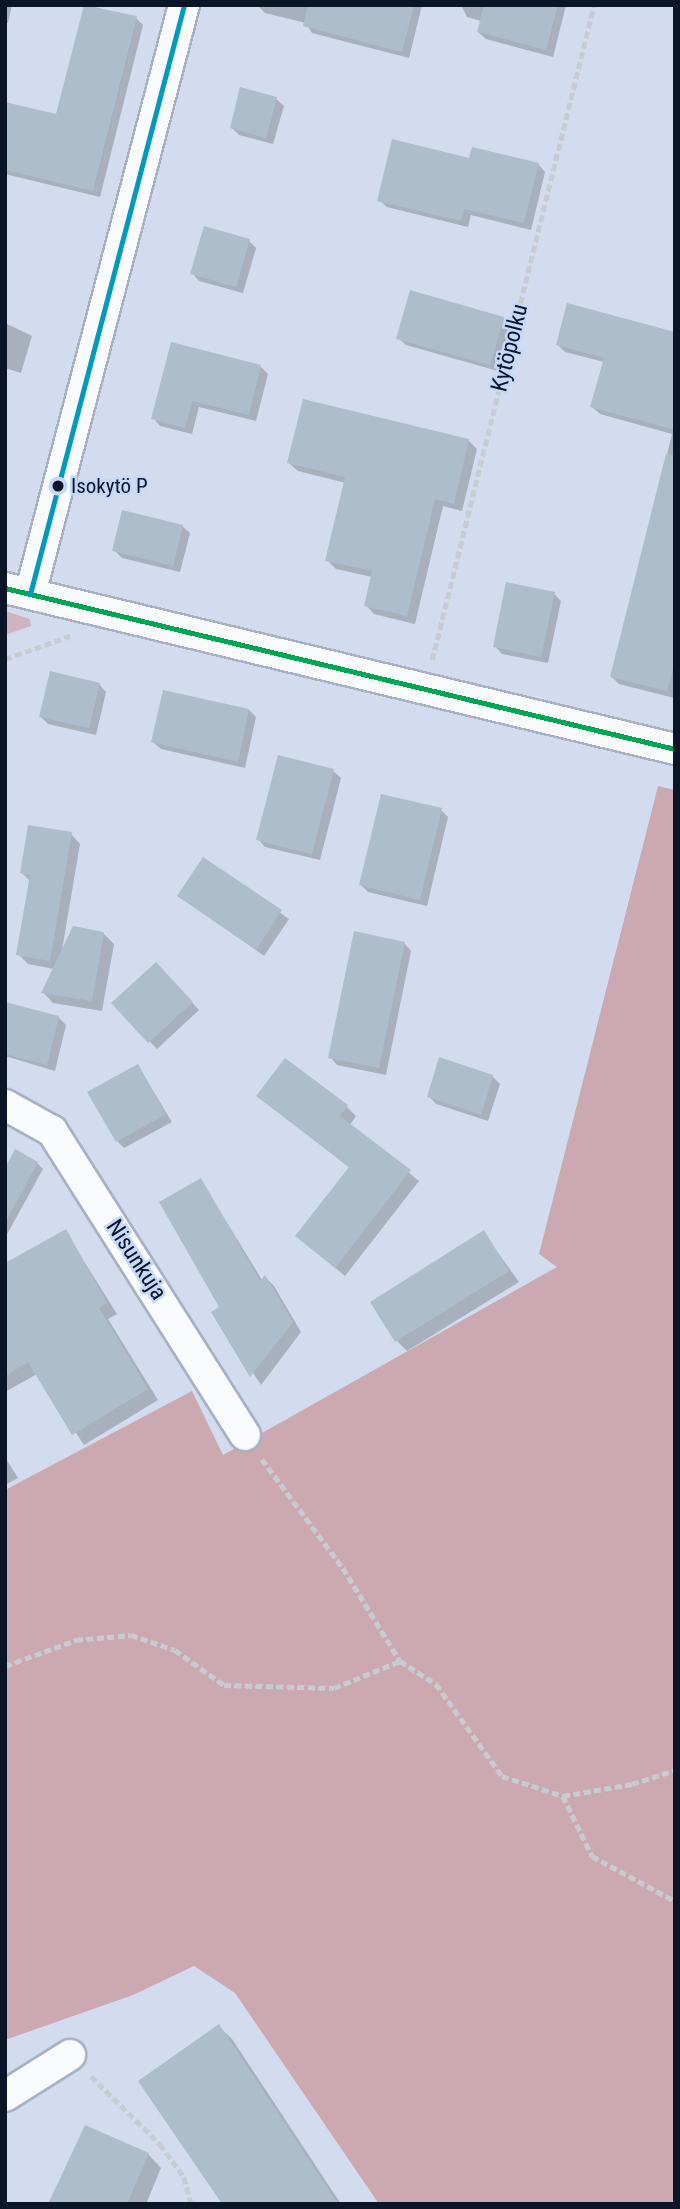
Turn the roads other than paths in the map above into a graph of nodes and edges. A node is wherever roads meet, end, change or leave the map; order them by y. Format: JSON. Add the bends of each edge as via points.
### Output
{"nodes":[{"id":1,"x":184,"y":5,"type":"edge"},
{"id":2,"x":18,"y":591,"type":"edge"},
{"id":3,"x":675,"y":748,"type":"edge"},
{"id":4,"x":5,"y":1105,"type":"edge"},
{"id":5,"x":246,"y":1435,"type":"road end"},
{"id":6,"x":70,"y":2055,"type":"dead end"},
{"id":7,"x":5,"y":2096,"type":"edge"}],
"edges":[{"from":1,"to":2,"type":"street"},
{"from":2,"to":3,"type":"street"},
{"from":4,"to":5,"type":"street","name":"Nisunkuja","via":[[52,1131]]},
{"from":6,"to":7,"type":"street"}]}
